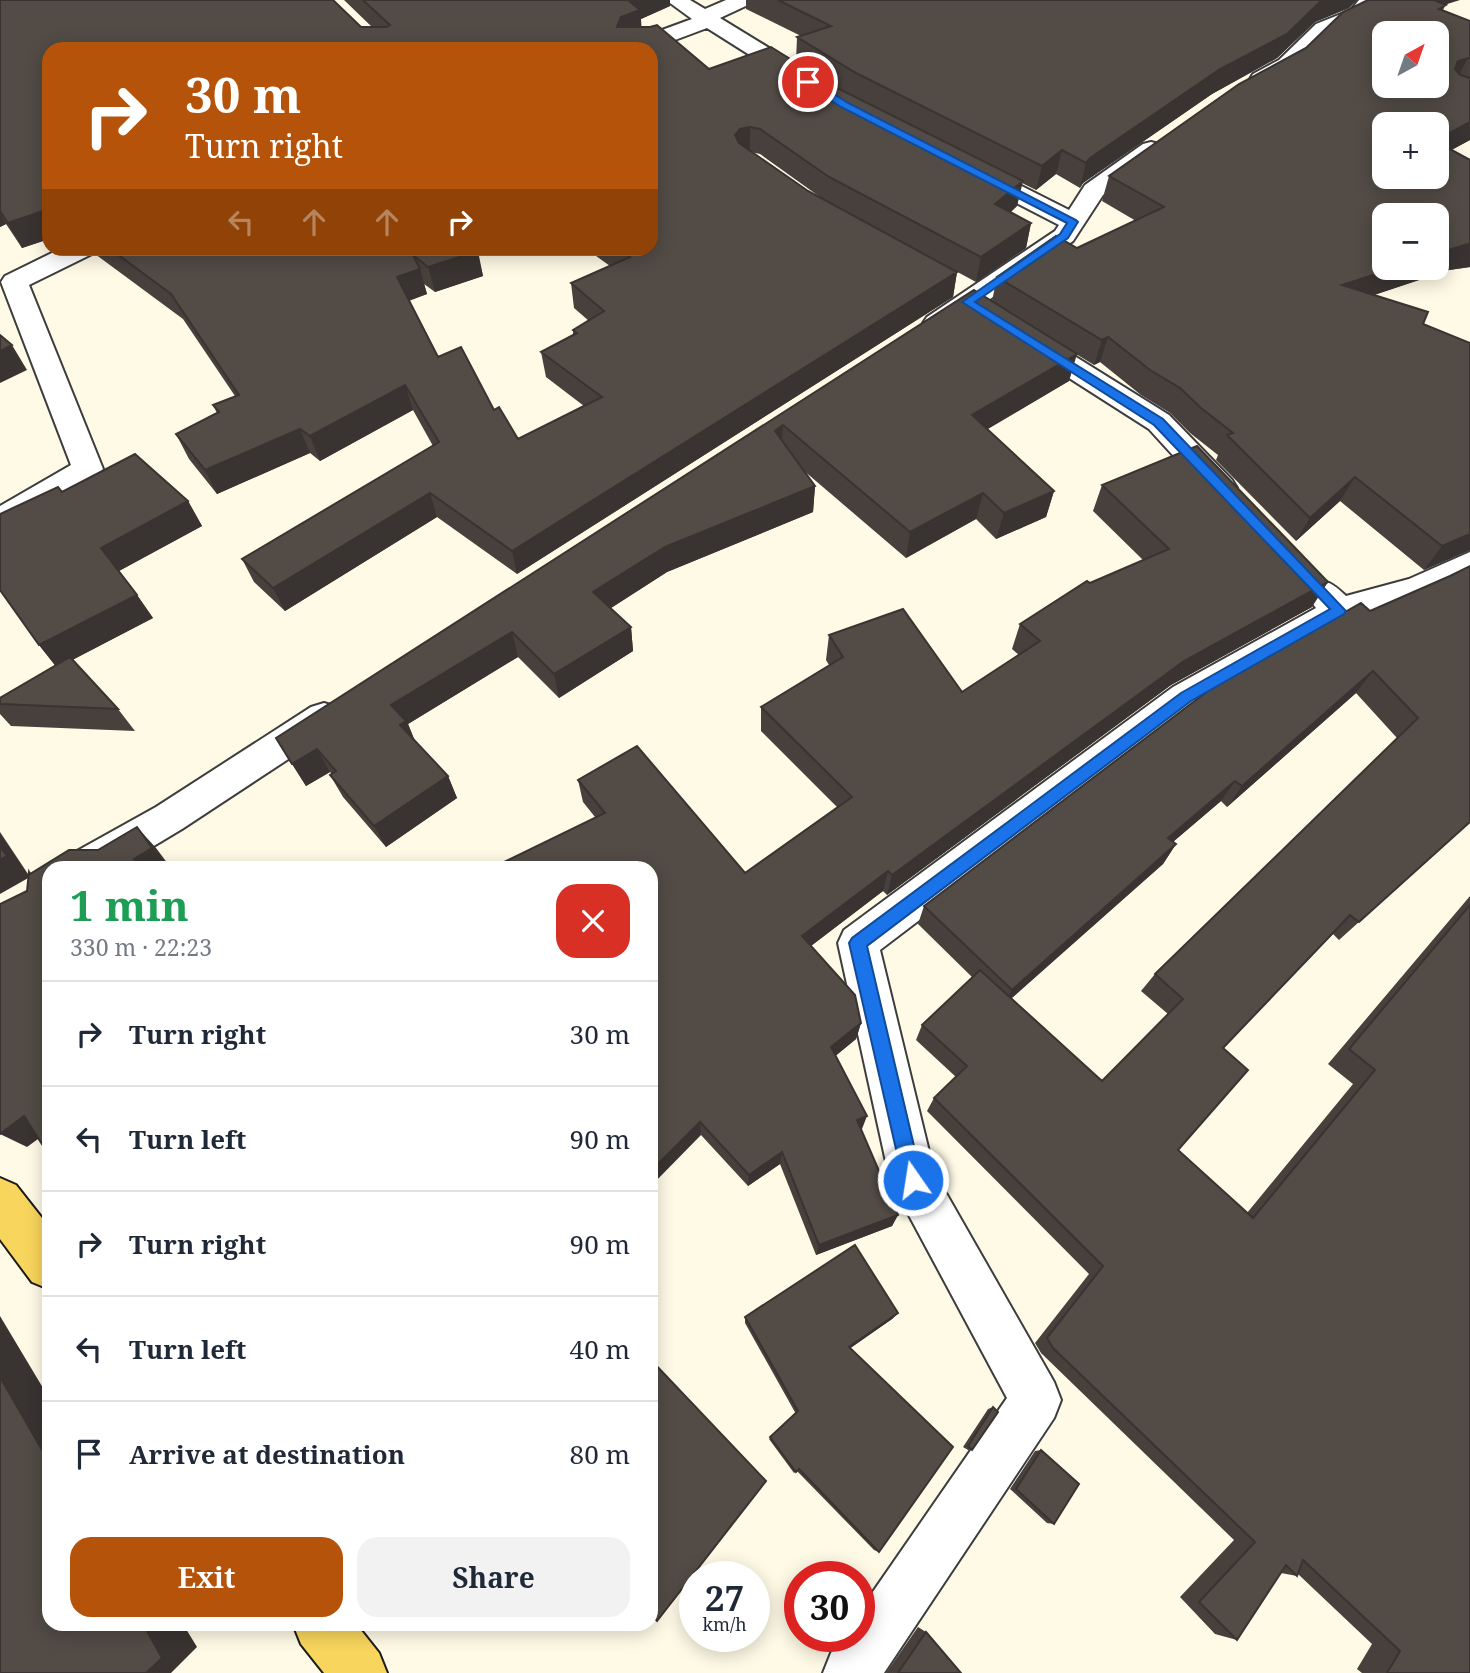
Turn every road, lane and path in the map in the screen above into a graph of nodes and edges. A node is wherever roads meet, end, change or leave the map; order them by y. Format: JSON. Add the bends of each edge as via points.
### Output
{"nodes":[{"id":1,"x":676,"y":0,"type":"edge"},
{"id":2,"x":743,"y":0,"type":"edge"},
{"id":3,"x":1370,"y":0,"type":"edge"},
{"id":4,"x":707,"y":19,"type":"junction"},
{"id":5,"x":650,"y":42,"type":"edge"},
{"id":6,"x":824,"y":92,"type":"edge"},
{"id":7,"x":1232,"y":95,"type":"edge"},
{"id":8,"x":1178,"y":130,"type":"edge"},
{"id":9,"x":953,"y":160,"type":"edge"},
{"id":10,"x":1073,"y":222,"type":"junction"},
{"id":11,"x":67,"y":256,"type":"edge"},
{"id":12,"x":978,"y":304,"type":"junction"},
{"id":13,"x":914,"y":339,"type":"edge"},
{"id":14,"x":1245,"y":513,"type":"edge"},
{"id":15,"x":0,"y":521,"type":"edge"},
{"id":16,"x":1470,"y":564,"type":"edge"},
{"id":17,"x":1301,"y":572,"type":"edge"},
{"id":18,"x":1339,"y":611,"type":"junction"},
{"id":19,"x":344,"y":705,"type":"edge"},
{"id":20,"x":94,"y":861,"type":"edge"},
{"id":21,"x":0,"y":1201,"type":"edge"},
{"id":22,"x":42,"y":1256,"type":"edge"},
{"id":23,"x":326,"y":1631,"type":"edge"},
{"id":24,"x":359,"y":1673,"type":"edge"},
{"id":25,"x":851,"y":1673,"type":"edge"}],
"edges":[{"from":1,"to":4,"type":"street"},
{"from":2,"to":4,"type":"street"},
{"from":3,"to":7,"type":"street","via":[[1358,14],[1324,30],[1287,65]]},
{"from":4,"to":5,"type":"street"},
{"from":4,"to":6,"type":"street"},
{"from":8,"to":10,"type":"street","via":[[1094,190]]},
{"from":9,"to":10,"type":"street"},
{"from":10,"to":12,"type":"street","via":[[1064,236]]},
{"from":11,"to":15,"type":"street","via":[[14,282],[88,469]]},
{"from":12,"to":13,"type":"street"},
{"from":12,"to":14,"type":"street","via":[[1159,422]]},
{"from":16,"to":18,"type":"street","via":[[1419,588]]},
{"from":17,"to":18,"type":"street"},
{"from":18,"to":25,"type":"street","via":[[1186,697],[858,943],[913,1180],[1036,1399]]},
{"from":19,"to":20,"type":"street"},
{"from":21,"to":22,"type":"main road"},
{"from":23,"to":24,"type":"main road"}]}
